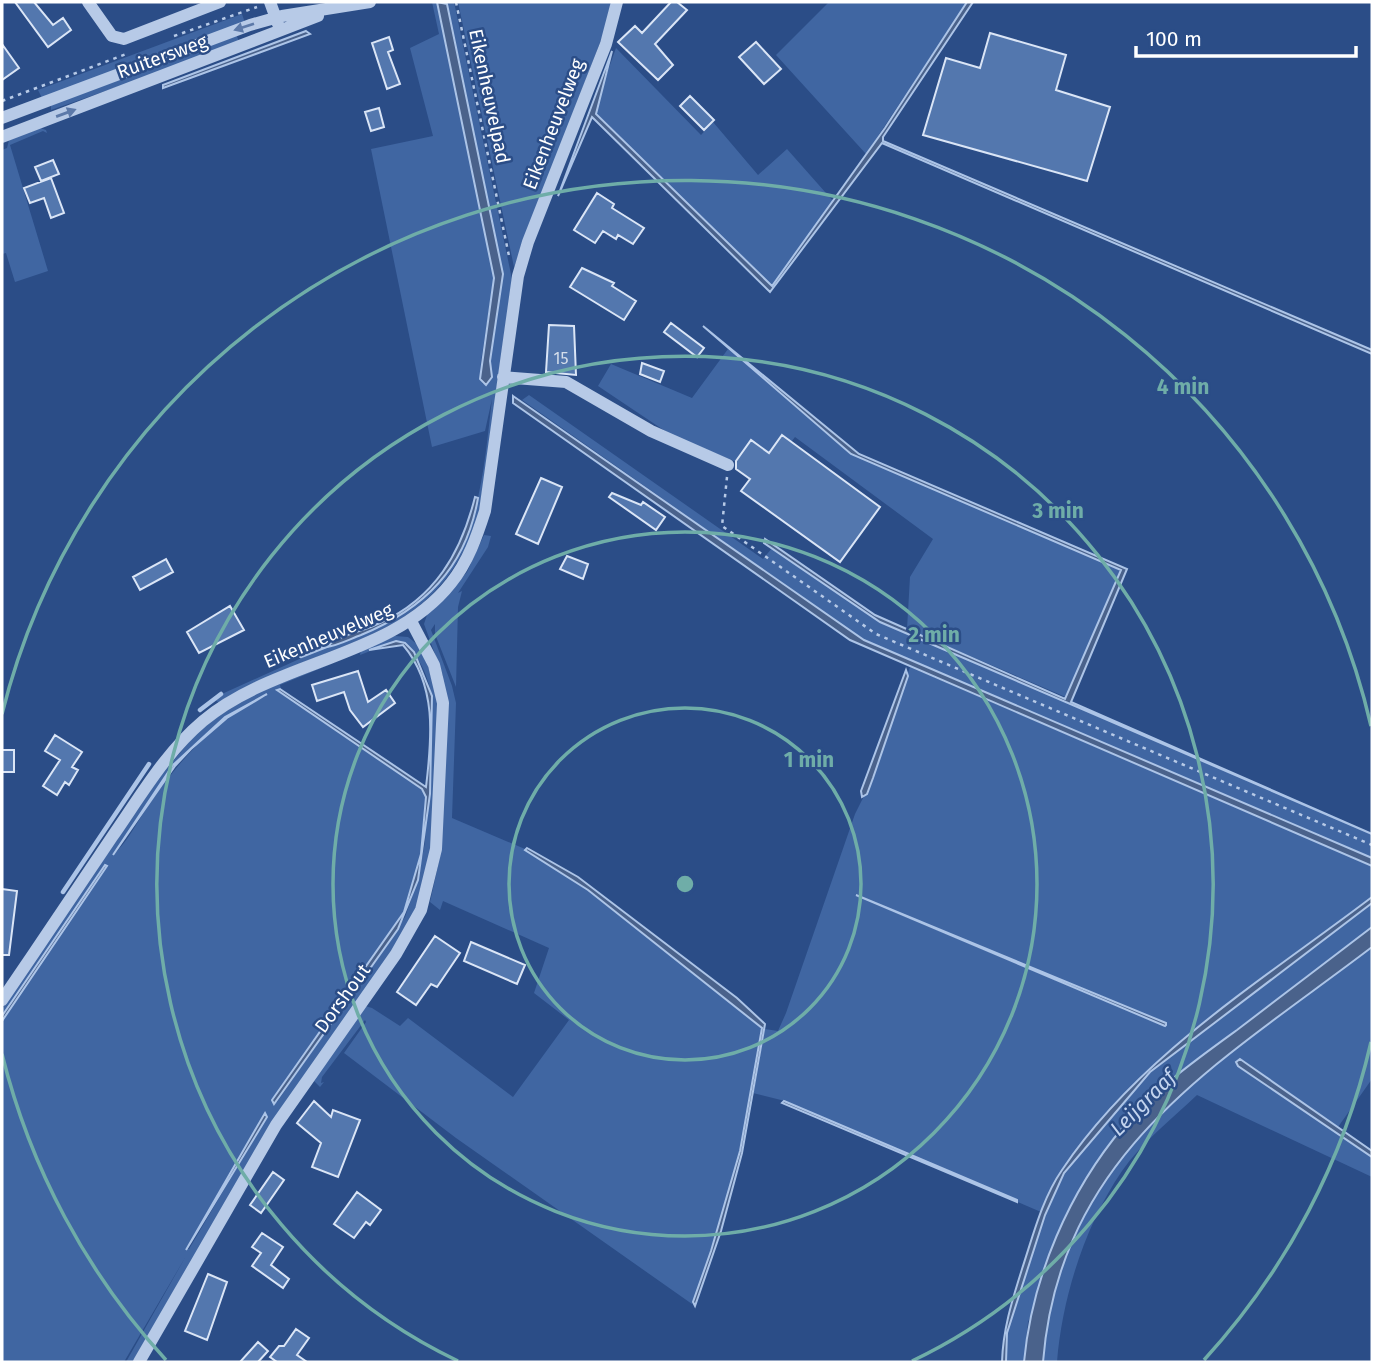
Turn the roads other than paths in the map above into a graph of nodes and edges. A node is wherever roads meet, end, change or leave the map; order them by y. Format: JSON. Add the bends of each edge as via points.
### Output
{"nodes":[{"id":1,"x":88,"y":2,"type":"edge"},
{"id":2,"x":220,"y":2,"type":"edge"},
{"id":3,"x":370,"y":2,"type":"edge"},
{"id":4,"x":617,"y":2,"type":"edge"},
{"id":5,"x":271,"y":3,"type":"edge"},
{"id":6,"x":334,"y":9,"type":"junction"},
{"id":7,"x":276,"y":18,"type":"junction"},
{"id":8,"x":281,"y":31,"type":"junction"},
{"id":9,"x":2,"y":118,"type":"edge"},
{"id":10,"x":2,"y":137,"type":"edge"},
{"id":11,"x":503,"y":377,"type":"junction"},
{"id":12,"x":728,"y":465,"type":"road end"},
{"id":13,"x":411,"y":621,"type":"junction"},
{"id":14,"x":2,"y":1000,"type":"edge"},
{"id":15,"x":139,"y":1362,"type":"edge"}],
"edges":[{"from":1,"to":2,"type":"street","via":[[113,36],[124,39]]},
{"from":3,"to":6,"type":"street","name":"Ruitersweg"},
{"from":4,"to":11,"type":"street","name":"Eikenheuvelweg","via":[[606,44],[528,242],[518,276]]},
{"from":5,"to":7,"type":"street"},
{"from":6,"to":7,"type":"street","name":"Ruitersweg"},
{"from":6,"to":8,"type":"street","name":"Ruitersweg"},
{"from":7,"to":8,"type":"street"},
{"from":7,"to":9,"type":"street","name":"Ruitersweg","one_way":true},
{"from":10,"to":8,"type":"street","name":"Ruitersweg","one_way":true},
{"from":11,"to":12,"type":"street","via":[[566,382],[651,431]]},
{"from":11,"to":13,"type":"street","name":"Eikenheuvelweg","via":[[492,471],[475,542],[451,583]]},
{"from":13,"to":14,"type":"street","name":"Eikenheuvelweg","via":[[264,683],[204,720],[161,765]]},
{"from":13,"to":15,"type":"street","name":"Dorshout","via":[[434,664],[443,703],[436,849],[421,909],[396,954],[269,1135]]}]}
